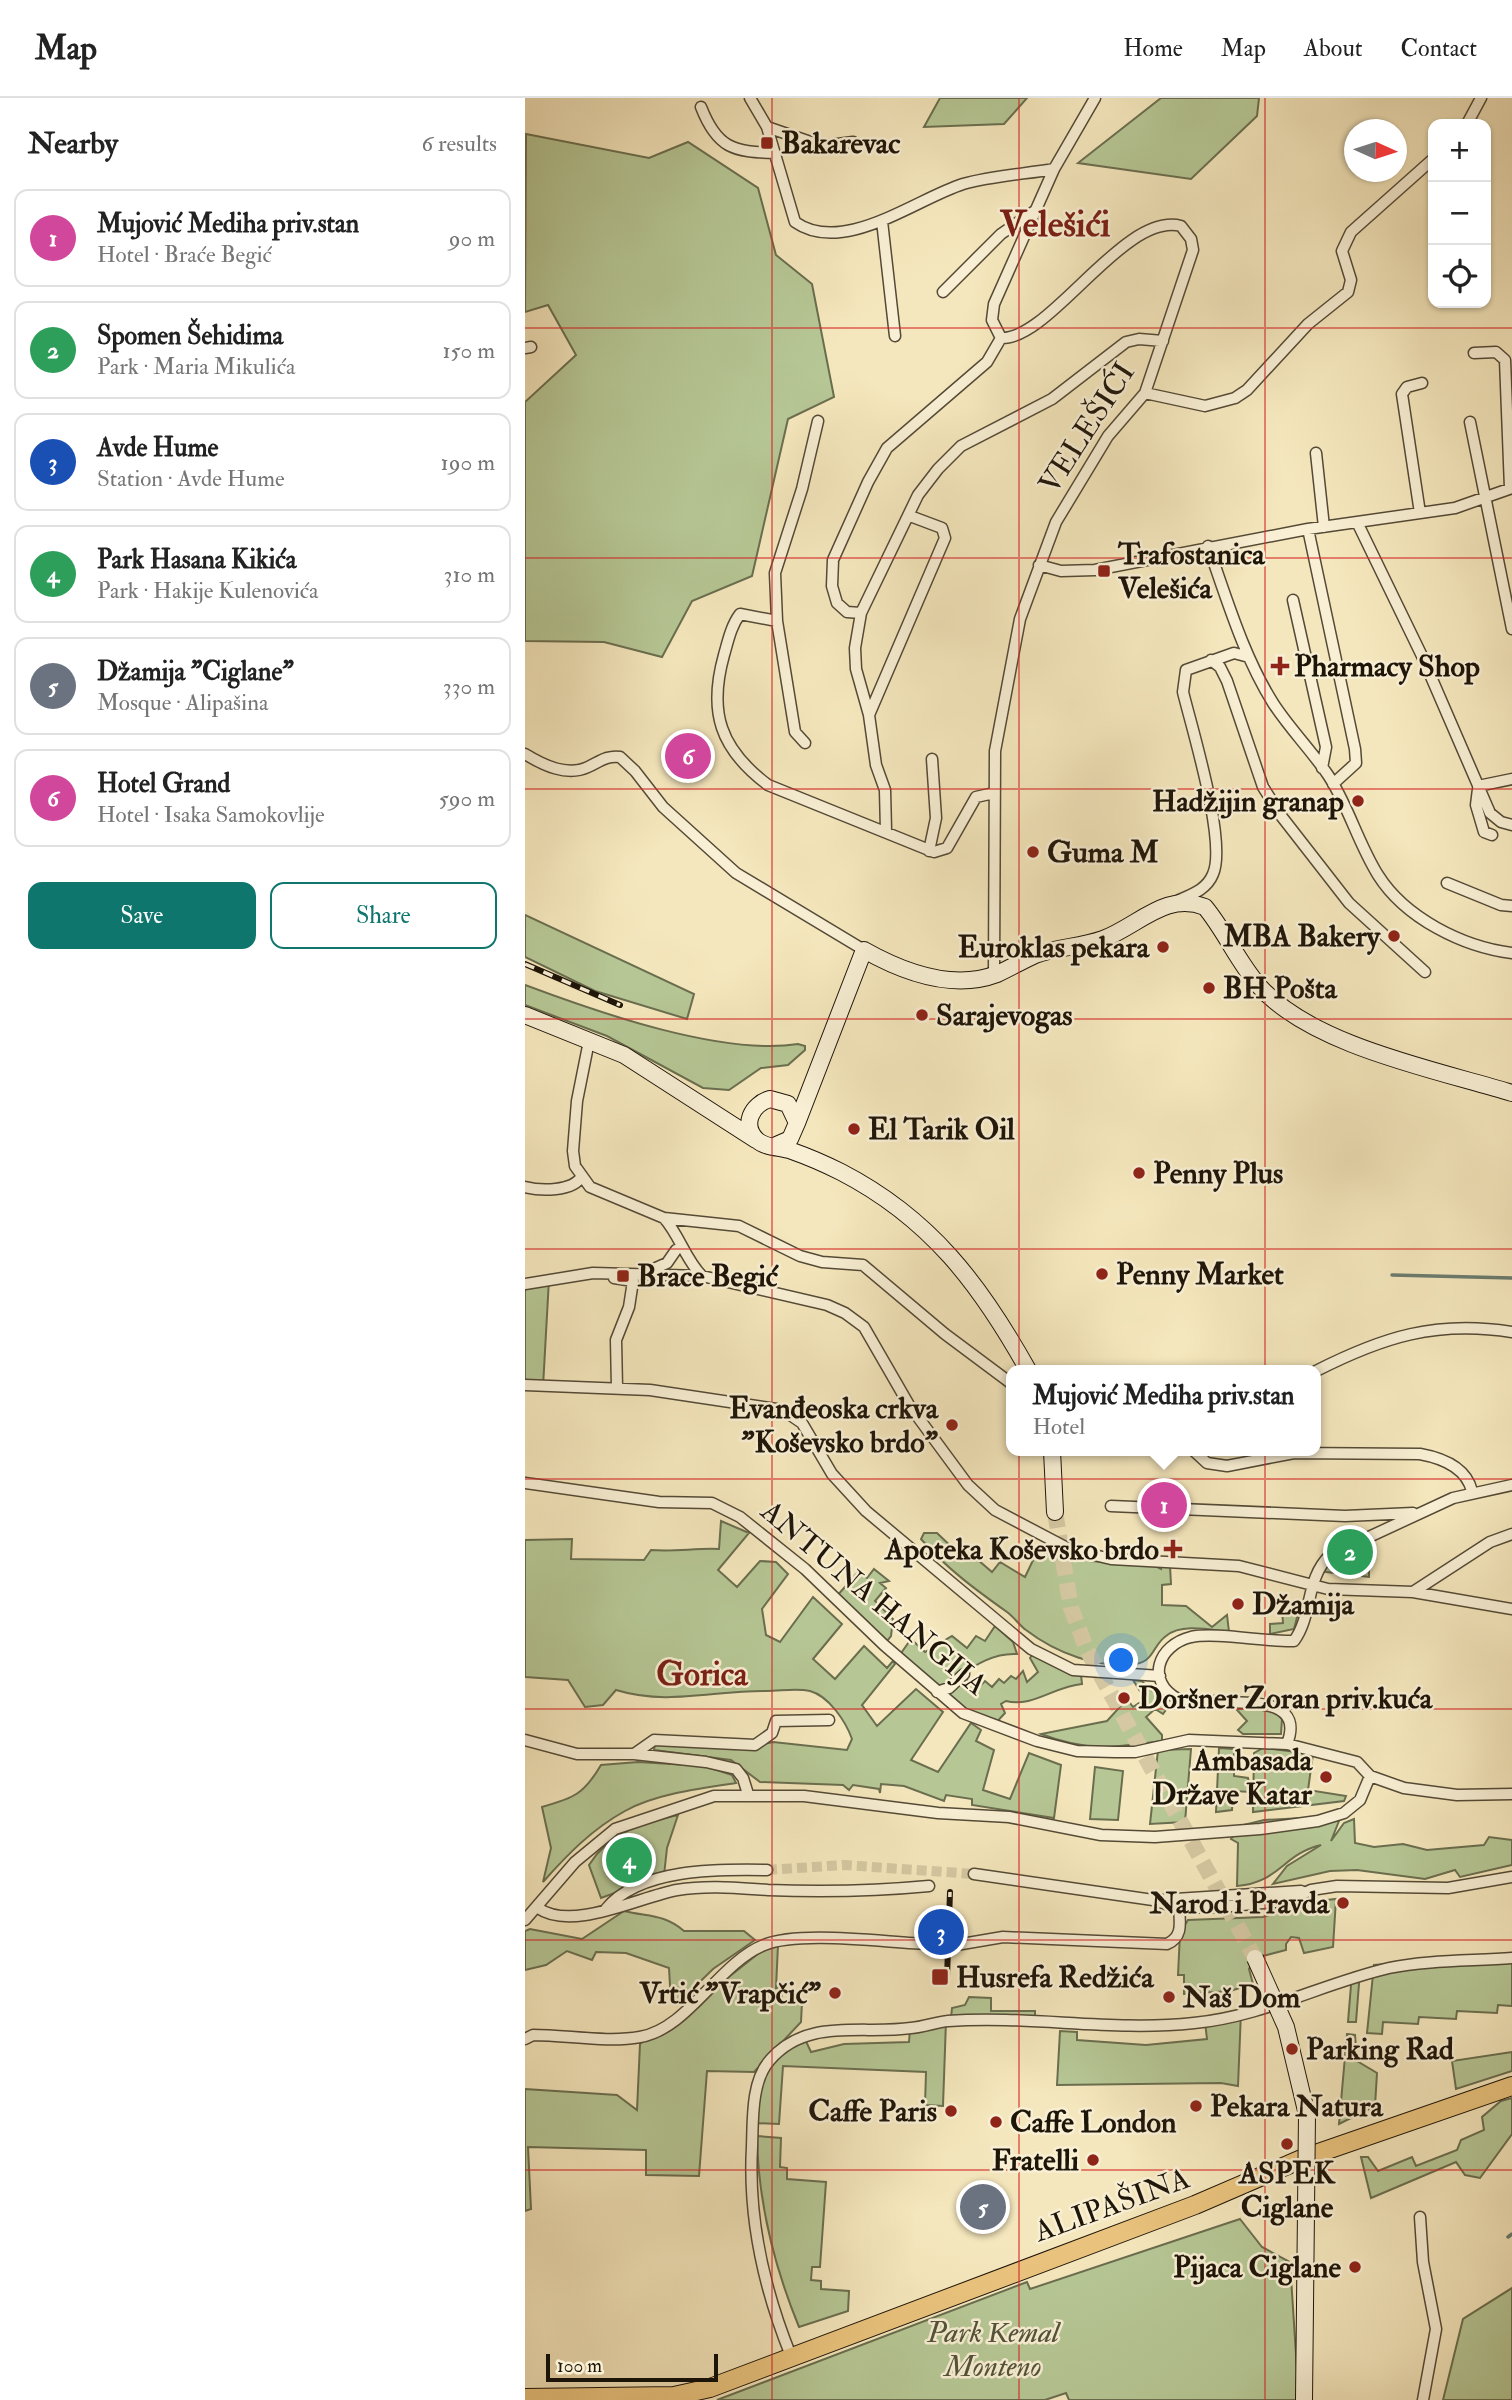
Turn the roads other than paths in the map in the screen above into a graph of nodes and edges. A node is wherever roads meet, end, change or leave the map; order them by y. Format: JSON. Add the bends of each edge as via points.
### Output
{"nodes":[{"id":1,"x":750,"y":98,"type":"edge"},
{"id":2,"x":1095,"y":98,"type":"edge"},
{"id":3,"x":1481,"y":98,"type":"edge"},
{"id":4,"x":701,"y":107,"type":"dead end"},
{"id":5,"x":1470,"y":119,"type":"edge"},
{"id":6,"x":767,"y":127,"type":"junction"},
{"id":7,"x":853,"y":142,"type":"dead end"},
{"id":8,"x":775,"y":153,"type":"junction"},
{"id":9,"x":1428,"y":163,"type":"edge"},
{"id":10,"x":1054,"y":169,"type":"junction"},
{"id":11,"x":1038,"y":209,"type":"junction"},
{"id":12,"x":882,"y":221,"type":"junction"},
{"id":13,"x":943,"y":292,"type":"dead end"},
{"id":14,"x":895,"y":336,"type":"dead end"},
{"id":15,"x":1001,"y":338,"type":"junction"},
{"id":16,"x":1163,"y":341,"type":"junction"},
{"id":17,"x":1474,"y":353,"type":"dead end"},
{"id":18,"x":1422,"y":383,"type":"dead end"},
{"id":19,"x":1145,"y":393,"type":"junction"},
{"id":20,"x":818,"y":421,"type":"dead end"},
{"id":21,"x":1470,"y":422,"type":"dead end"},
{"id":22,"x":1317,"y":453,"type":"dead end"},
{"id":23,"x":1511,"y":488,"type":"edge"},
{"id":24,"x":1486,"y":497,"type":"junction"},
{"id":25,"x":1420,"y":513,"type":"junction"},
{"id":26,"x":910,"y":516,"type":"junction"},
{"id":27,"x":1357,"y":522,"type":"junction"},
{"id":28,"x":1324,"y":527,"type":"junction"},
{"id":29,"x":1308,"y":529,"type":"junction"},
{"id":30,"x":1208,"y":546,"type":"junction"},
{"id":31,"x":1039,"y":565,"type":"junction"},
{"id":32,"x":1293,"y":600,"type":"dead end"},
{"id":33,"x":861,"y":613,"type":"junction"},
{"id":34,"x":777,"y":621,"type":"junction"},
{"id":35,"x":1512,"y":629,"type":"edge"},
{"id":36,"x":1249,"y":657,"type":"junction"},
{"id":37,"x":1211,"y":660,"type":"junction"},
{"id":38,"x":869,"y":715,"type":"junction"},
{"id":39,"x":805,"y":743,"type":"dead end"},
{"id":40,"x":525,"y":754,"type":"edge"},
{"id":41,"x":932,"y":759,"type":"dead end"},
{"id":42,"x":1322,"y":768,"type":"junction"},
{"id":43,"x":1512,"y":779,"type":"edge"},
{"id":44,"x":1333,"y":785,"type":"junction"},
{"id":45,"x":1478,"y":786,"type":"junction"},
{"id":46,"x":994,"y":793,"type":"junction"},
{"id":47,"x":1512,"y":825,"type":"edge"},
{"id":48,"x":886,"y":831,"type":"junction"},
{"id":49,"x":1492,"y":835,"type":"dead end"},
{"id":50,"x":929,"y":851,"type":"junction"},
{"id":51,"x":1447,"y":883,"type":"dead end"},
{"id":52,"x":1178,"y":901,"type":"junction"},
{"id":53,"x":1512,"y":906,"type":"edge"},
{"id":54,"x":864,"y":950,"type":"junction"},
{"id":55,"x":1512,"y":953,"type":"edge"},
{"id":56,"x":1425,"y":972,"type":"dead end"},
{"id":57,"x":994,"y":975,"type":"junction"},
{"id":58,"x":525,"y":1015,"type":"edge"},
{"id":59,"x":589,"y":1041,"type":"junction"},
{"id":60,"x":810,"y":1086,"type":"junction"},
{"id":61,"x":1511,"y":1090,"type":"edge"},
{"id":62,"x":784,"y":1101,"type":"junction"},
{"id":63,"x":710,"y":1109,"type":"junction"},
{"id":64,"x":753,"y":1111,"type":"junction"},
{"id":65,"x":796,"y":1127,"type":"junction"},
{"id":66,"x":766,"y":1144,"type":"junction"},
{"id":67,"x":813,"y":1159,"type":"junction"},
{"id":68,"x":582,"y":1176,"type":"junction"},
{"id":69,"x":525,"y":1187,"type":"edge"},
{"id":70,"x":664,"y":1218,"type":"junction"},
{"id":71,"x":677,"y":1235,"type":"junction"},
{"id":72,"x":676,"y":1250,"type":"junction"},
{"id":73,"x":642,"y":1274,"type":"junction"},
{"id":74,"x":570,"y":1275,"type":"junction"},
{"id":75,"x":681,"y":1276,"type":"junction"},
{"id":76,"x":702,"y":1276,"type":"junction"},
{"id":77,"x":525,"y":1284,"type":"edge"},
{"id":78,"x":1512,"y":1332,"type":"edge"},
{"id":79,"x":1025,"y":1365,"type":"edge"},
{"id":80,"x":1321,"y":1369,"type":"edge"},
{"id":81,"x":1006,"y":1380,"type":"edge"},
{"id":82,"x":525,"y":1385,"type":"edge"},
{"id":83,"x":617,"y":1388,"type":"junction"},
{"id":84,"x":1321,"y":1453,"type":"edge"},
{"id":85,"x":1052,"y":1456,"type":"edge"},
{"id":86,"x":1199,"y":1456,"type":"edge"},
{"id":87,"x":1279,"y":1456,"type":"edge"},
{"id":88,"x":525,"y":1483,"type":"edge"},
{"id":89,"x":1512,"y":1485,"type":"edge"},
{"id":90,"x":1472,"y":1491,"type":"junction"},
{"id":91,"x":1111,"y":1506,"type":"dead end"},
{"id":92,"x":1055,"y":1512,"type":"tunnel mouth"},
{"id":93,"x":1419,"y":1513,"type":"junction"},
{"id":94,"x":1512,"y":1534,"type":"edge"},
{"id":95,"x":1312,"y":1586,"type":"junction"},
{"id":96,"x":1413,"y":1592,"type":"junction"},
{"id":97,"x":1512,"y":1609,"type":"edge"},
{"id":98,"x":964,"y":1674,"type":"dead end"},
{"id":99,"x":1160,"y":1676,"type":"junction"},
{"id":100,"x":937,"y":1692,"type":"junction"},
{"id":101,"x":829,"y":1720,"type":"dead end"},
{"id":102,"x":525,"y":1740,"type":"edge"},
{"id":103,"x":1287,"y":1744,"type":"junction"},
{"id":104,"x":634,"y":1754,"type":"junction"},
{"id":105,"x":1370,"y":1776,"type":"junction"},
{"id":106,"x":748,"y":1794,"type":"junction"},
{"id":107,"x":1512,"y":1794,"type":"edge"},
{"id":108,"x":767,"y":1870,"type":"tunnel mouth"},
{"id":109,"x":974,"y":1874,"type":"tunnel mouth"},
{"id":110,"x":1512,"y":1877,"type":"edge"},
{"id":111,"x":929,"y":1886,"type":"dead end"},
{"id":112,"x":1311,"y":1890,"type":"junction"},
{"id":113,"x":1153,"y":1900,"type":"junction"},
{"id":114,"x":538,"y":1908,"type":"junction"},
{"id":115,"x":1179,"y":1908,"type":"junction"},
{"id":116,"x":606,"y":1909,"type":"junction"},
{"id":117,"x":526,"y":1918,"type":"edge"},
{"id":118,"x":1255,"y":1958,"type":"tunnel mouth"},
{"id":119,"x":1512,"y":1958,"type":"edge"},
{"id":120,"x":525,"y":2039,"type":"edge"},
{"id":121,"x":1512,"y":2085,"type":"edge"},
{"id":122,"x":1420,"y":2217,"type":"dead end"},
{"id":123,"x":791,"y":2356,"type":"junction"},
{"id":124,"x":693,"y":2397,"type":"edge"},
{"id":125,"x":525,"y":2398,"type":"edge"},
{"id":126,"x":1304,"y":2400,"type":"edge"},
{"id":127,"x":1423,"y":2400,"type":"edge"}],
"edges":[{"from":1,"to":6,"type":"street"},
{"from":2,"to":10,"type":"street"},
{"from":3,"to":5,"type":"street"},
{"from":4,"to":8,"type":"street","via":[[718,140],[744,152]]},
{"from":6,"to":7,"type":"street","via":[[822,146]]},
{"from":6,"to":8,"type":"street"},
{"from":8,"to":12,"type":"street","via":[[795,222],[804,229],[831,232]]},
{"from":9,"to":19,"type":"street","via":[[1351,232],[1342,251],[1351,280],[1348,292],[1308,324],[1247,390],[1205,406]]},
{"from":10,"to":11,"type":"street"},
{"from":10,"to":12,"type":"street","via":[[963,184]]},
{"from":11,"to":13,"type":"street","via":[[1001,234]]},
{"from":11,"to":15,"type":"street","via":[[994,304],[992,320]]},
{"from":12,"to":14,"type":"street"},
{"from":15,"to":16,"type":"street","name":"VELEŠIĆI","via":[[1028,332],[1135,239],[1156,226],[1172,224],[1185,231],[1193,250]]},
{"from":15,"to":33,"type":"street","via":[[987,362],[887,448],[867,482],[833,560],[837,603],[847,612]]},
{"from":16,"to":19,"type":"street","name":"VELEŠIĆI"},
{"from":16,"to":26,"type":"street","via":[[1126,342],[1052,399],[961,446],[918,495]]},
{"from":17,"to":23,"type":"street","via":[[1496,352],[1505,360]]},
{"from":18,"to":25,"type":"street","via":[[1407,387],[1402,394]]},
{"from":19,"to":31,"type":"street","name":"VELEŠIĆI","via":[[1108,436],[1056,522]]},
{"from":20,"to":34,"type":"street","via":[[775,573]]},
{"from":21,"to":24,"type":"street"},
{"from":22,"to":28,"type":"street"},
{"from":23,"to":24,"type":"street"},
{"from":24,"to":25,"type":"street","via":[[1464,506]]},
{"from":24,"to":35,"type":"street"},
{"from":25,"to":27,"type":"street"},
{"from":26,"to":33,"type":"street"},
{"from":26,"to":38,"type":"street","via":[[942,528],[945,538]]},
{"from":27,"to":28,"type":"street"},
{"from":27,"to":45,"type":"street","via":[[1426,664]]},
{"from":28,"to":29,"type":"street"},
{"from":29,"to":30,"type":"street"},
{"from":29,"to":44,"type":"street","via":[[1355,749],[1356,763]]},
{"from":30,"to":31,"type":"street","via":[[1095,570],[1061,571]]},
{"from":30,"to":36,"type":"street"},
{"from":31,"to":46,"type":"street","name":"VELEŠIĆI","via":[[1020,619],[997,736]]},
{"from":32,"to":42,"type":"street","via":[[1326,747]]},
{"from":33,"to":38,"type":"street","via":[[856,669]]},
{"from":34,"to":39,"type":"street","via":[[795,732]]},
{"from":34,"to":48,"type":"street","via":[[740,614],[735,621],[715,686],[719,723],[744,767],[768,785]]},
{"from":36,"to":37,"type":"street","via":[[1238,653]]},
{"from":36,"to":42,"type":"street","via":[[1273,704]]},
{"from":37,"to":52,"type":"street","via":[[1186,670],[1183,692],[1211,811],[1215,867],[1199,892]]},
{"from":37,"to":56,"type":"street","via":[[1227,681],[1263,787],[1282,817],[1349,903]]},
{"from":38,"to":48,"type":"street","via":[[876,765],[885,790]]},
{"from":40,"to":54,"type":"street","via":[[556,769],[576,771],[615,756],[625,761],[663,807],[736,873]]},
{"from":41,"to":50,"type":"street","via":[[936,818]]},
{"from":42,"to":44,"type":"street"},
{"from":43,"to":45,"type":"street"},
{"from":44,"to":55,"type":"street","via":[[1377,874],[1398,897],[1425,920],[1457,937]]},
{"from":45,"to":47,"type":"street","via":[[1495,819]]},
{"from":45,"to":49,"type":"street","via":[[1476,805],[1484,832]]},
{"from":46,"to":50,"type":"street","via":[[974,799],[944,851]]},
{"from":46,"to":57,"type":"street","name":"VELEŠIĆI"},
{"from":48,"to":50,"type":"street"},
{"from":51,"to":53,"type":"street"},
{"from":52,"to":57,"type":"main road","via":[[1103,939],[1037,955]]},
{"from":52,"to":61,"type":"main road","via":[[1205,907],[1259,985],[1280,1006],[1310,1024],[1376,1053]]},
{"from":54,"to":57,"type":"main road","via":[[908,971],[939,979]]},
{"from":54,"to":60,"type":"main road"},
{"from":58,"to":59,"type":"main road"},
{"from":59,"to":63,"type":"main road","via":[[652,1070]]},
{"from":59,"to":68,"type":"street","via":[[573,1128],[575,1166]]},
{"from":60,"to":62,"type":"main road"},
{"from":60,"to":65,"type":"main road"},
{"from":62,"to":64,"type":"main road","via":[[763,1101]]},
{"from":62,"to":65,"type":"main road","via":[[795,1112]]},
{"from":63,"to":64,"type":"main road","via":[[734,1114]]},
{"from":63,"to":66,"type":"main road"},
{"from":64,"to":66,"type":"main road","via":[[750,1129]]},
{"from":65,"to":66,"type":"main road","via":[[787,1142]]},
{"from":65,"to":67,"type":"main road"},
{"from":66,"to":67,"type":"main road"},
{"from":67,"to":79,"type":"main road","via":[[875,1192],[920,1223],[979,1293]]},
{"from":68,"to":69,"type":"street","via":[[572,1186]]},
{"from":68,"to":70,"type":"street","via":[[597,1191]]},
{"from":70,"to":71,"type":"street"},
{"from":70,"to":81,"type":"street","via":[[739,1226],[800,1256],[863,1265]]},
{"from":71,"to":72,"type":"street"},
{"from":71,"to":76,"type":"street"},
{"from":72,"to":73,"type":"street","via":[[667,1263]]},
{"from":72,"to":75,"type":"street"},
{"from":73,"to":74,"type":"street"},
{"from":73,"to":75,"type":"street"},
{"from":74,"to":77,"type":"street"},
{"from":74,"to":83,"type":"street","via":[[633,1281],[616,1340]]},
{"from":75,"to":76,"type":"street"},
{"from":76,"to":95,"type":"street","via":[[827,1305],[856,1320],[875,1342],[924,1428],[968,1485],[995,1510],[1050,1540],[1093,1556],[1239,1566]]},
{"from":78,"to":80,"type":"street","via":[[1443,1327],[1396,1336]]},
{"from":82,"to":83,"type":"street"},
{"from":83,"to":99,"type":"street","via":[[783,1410],[802,1423],[832,1474],[866,1511],[1031,1649],[1073,1670]]},
{"from":84,"to":90,"type":"street","via":[[1437,1458],[1459,1470]]},
{"from":85,"to":92,"type":"main road"},
{"from":86,"to":87,"type":"street","via":[[1207,1463],[1227,1466]]},
{"from":88,"to":100,"type":"street","name":"ANTUNA HANGIJA","via":[[659,1502],[712,1503],[740,1517],[805,1569]]},
{"from":89,"to":90,"type":"street"},
{"from":90,"to":93,"type":"street"},
{"from":91,"to":93,"type":"street","via":[[1345,1516]]},
{"from":93,"to":95,"type":"street","via":[[1330,1555],[1317,1569]]},
{"from":94,"to":96,"type":"street","via":[[1490,1542]]},
{"from":95,"to":96,"type":"street"},
{"from":95,"to":99,"type":"street","via":[[1301,1632],[1294,1641],[1195,1636],[1171,1644],[1162,1654]]},
{"from":96,"to":97,"type":"street"},
{"from":98,"to":100,"type":"street"},
{"from":99,"to":103,"type":"street","via":[[1164,1688],[1178,1699],[1277,1706],[1286,1715]]},
{"from":100,"to":103,"type":"street","name":"ANTUNA HANGIJA","via":[[963,1713],[1077,1751],[1136,1752],[1189,1740]]},
{"from":101,"to":104,"type":"street","via":[[776,1721],[772,1732],[755,1745],[655,1740]]},
{"from":102,"to":104,"type":"street","via":[[577,1754]]},
{"from":103,"to":105,"type":"street","name":"ANTUNA HANGIJA","via":[[1357,1762]]},
{"from":104,"to":106,"type":"street","via":[[736,1769]]},
{"from":105,"to":106,"type":"street","via":[[1360,1800],[1344,1813],[1318,1821],[1149,1837],[1101,1835],[1009,1816]]},
{"from":105,"to":107,"type":"street","name":"ANTUNA HANGIJA","via":[[1435,1794]]},
{"from":106,"to":114,"type":"street","via":[[714,1796],[615,1829],[575,1863]]},
{"from":108,"to":116,"type":"street","via":[[714,1869],[674,1875],[621,1895]]},
{"from":109,"to":113,"type":"street"},
{"from":110,"to":112,"type":"street","via":[[1448,1888],[1350,1885]]},
{"from":111,"to":116,"type":"street","via":[[770,1890],[719,1886],[676,1890]]},
{"from":112,"to":113,"type":"street"},
{"from":112,"to":115,"type":"street","via":[[1287,1901]]},
{"from":113,"to":115,"type":"street"},
{"from":114,"to":116,"type":"street","via":[[547,1915],[569,1916]]},
{"from":114,"to":117,"type":"street"},
{"from":115,"to":120,"type":"street","bridge":true,"via":[[1179,1933],[1167,1944],[1003,1937],[956,1944],[774,1942],[754,1951],[678,2018],[651,2034],[626,2038],[533,2035]]},
{"from":118,"to":126,"type":"main road","bridge":true,"via":[[1286,2026],[1307,2115]]},
{"from":119,"to":123,"type":"street","via":[[1392,1968],[1195,2023],[946,2021],[910,2029],[830,2030],[782,2048],[768,2061],[755,2098],[752,2196],[766,2286]]},
{"from":121,"to":123,"type":"main road","name":"ALIPAŠINA","via":[[1304,2158],[1195,2205]]},
{"from":122,"to":127,"type":"street","via":[[1436,2329]]},
{"from":123,"to":124,"type":"main road","name":"ALIPAŠINA"},
{"from":124,"to":125,"type":"main road","name":"ALIPAŠINA"}]}
